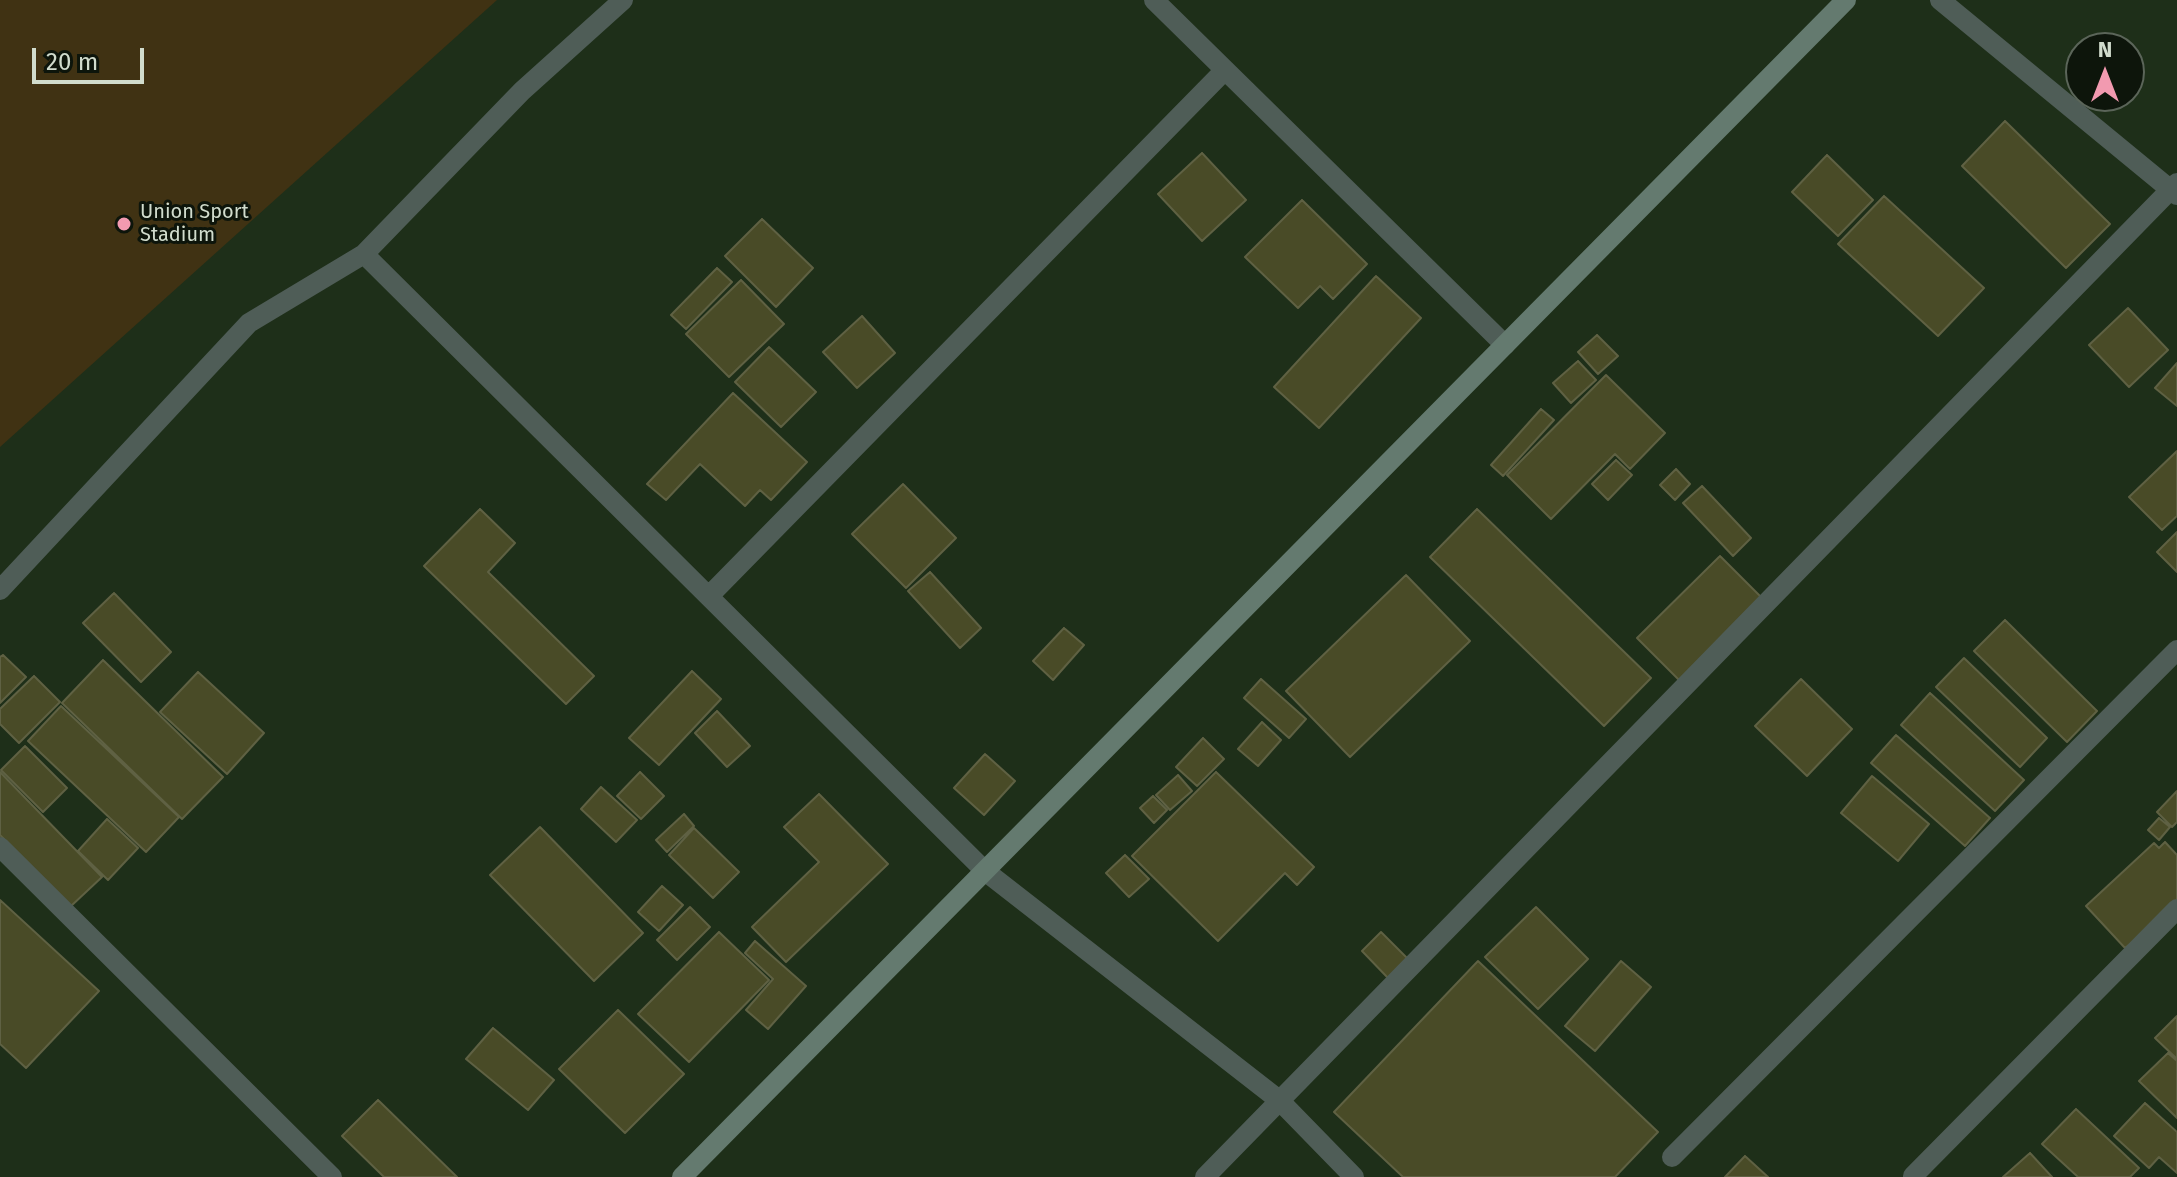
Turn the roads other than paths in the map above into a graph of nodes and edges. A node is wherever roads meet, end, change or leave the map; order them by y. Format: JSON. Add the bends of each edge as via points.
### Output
{"nodes":[{"id":1,"x":623,"y":0,"type":"edge"},
{"id":2,"x":1154,"y":0,"type":"edge"},
{"id":3,"x":1846,"y":0,"type":"edge"},
{"id":4,"x":1940,"y":0,"type":"edge"},
{"id":5,"x":1225,"y":70,"type":"junction"},
{"id":6,"x":2175,"y":189,"type":"edge"},
{"id":7,"x":364,"y":254,"type":"junction"},
{"id":8,"x":1505,"y":345,"type":"junction"},
{"id":9,"x":0,"y":590,"type":"edge"},
{"id":10,"x":709,"y":596,"type":"junction"},
{"id":11,"x":2177,"y":650,"type":"edge"},
{"id":12,"x":0,"y":847,"type":"edge"},
{"id":13,"x":985,"y":871,"type":"junction"},
{"id":14,"x":2177,"y":909,"type":"edge"},
{"id":15,"x":1279,"y":1100,"type":"junction"},
{"id":16,"x":1672,"y":1157,"type":"dead end"},
{"id":17,"x":1913,"y":1176,"type":"edge"},
{"id":18,"x":332,"y":1177,"type":"edge"},
{"id":19,"x":682,"y":1177,"type":"edge"},
{"id":20,"x":1205,"y":1177,"type":"edge"},
{"id":21,"x":1354,"y":1177,"type":"edge"}],
"edges":[{"from":1,"to":7,"type":"street","via":[[522,91]]},
{"from":2,"to":5,"type":"street"},
{"from":3,"to":8,"type":"street"},
{"from":4,"to":6,"type":"street"},
{"from":5,"to":8,"type":"street"},
{"from":5,"to":10,"type":"street"},
{"from":6,"to":15,"type":"street"},
{"from":7,"to":9,"type":"street","via":[[249,323]]},
{"from":7,"to":10,"type":"street"},
{"from":8,"to":13,"type":"street"},
{"from":10,"to":13,"type":"street"},
{"from":11,"to":16,"type":"street"},
{"from":12,"to":18,"type":"street"},
{"from":13,"to":15,"type":"street"},
{"from":13,"to":19,"type":"street"},
{"from":14,"to":17,"type":"street"},
{"from":15,"to":20,"type":"street"},
{"from":15,"to":21,"type":"street"}]}
